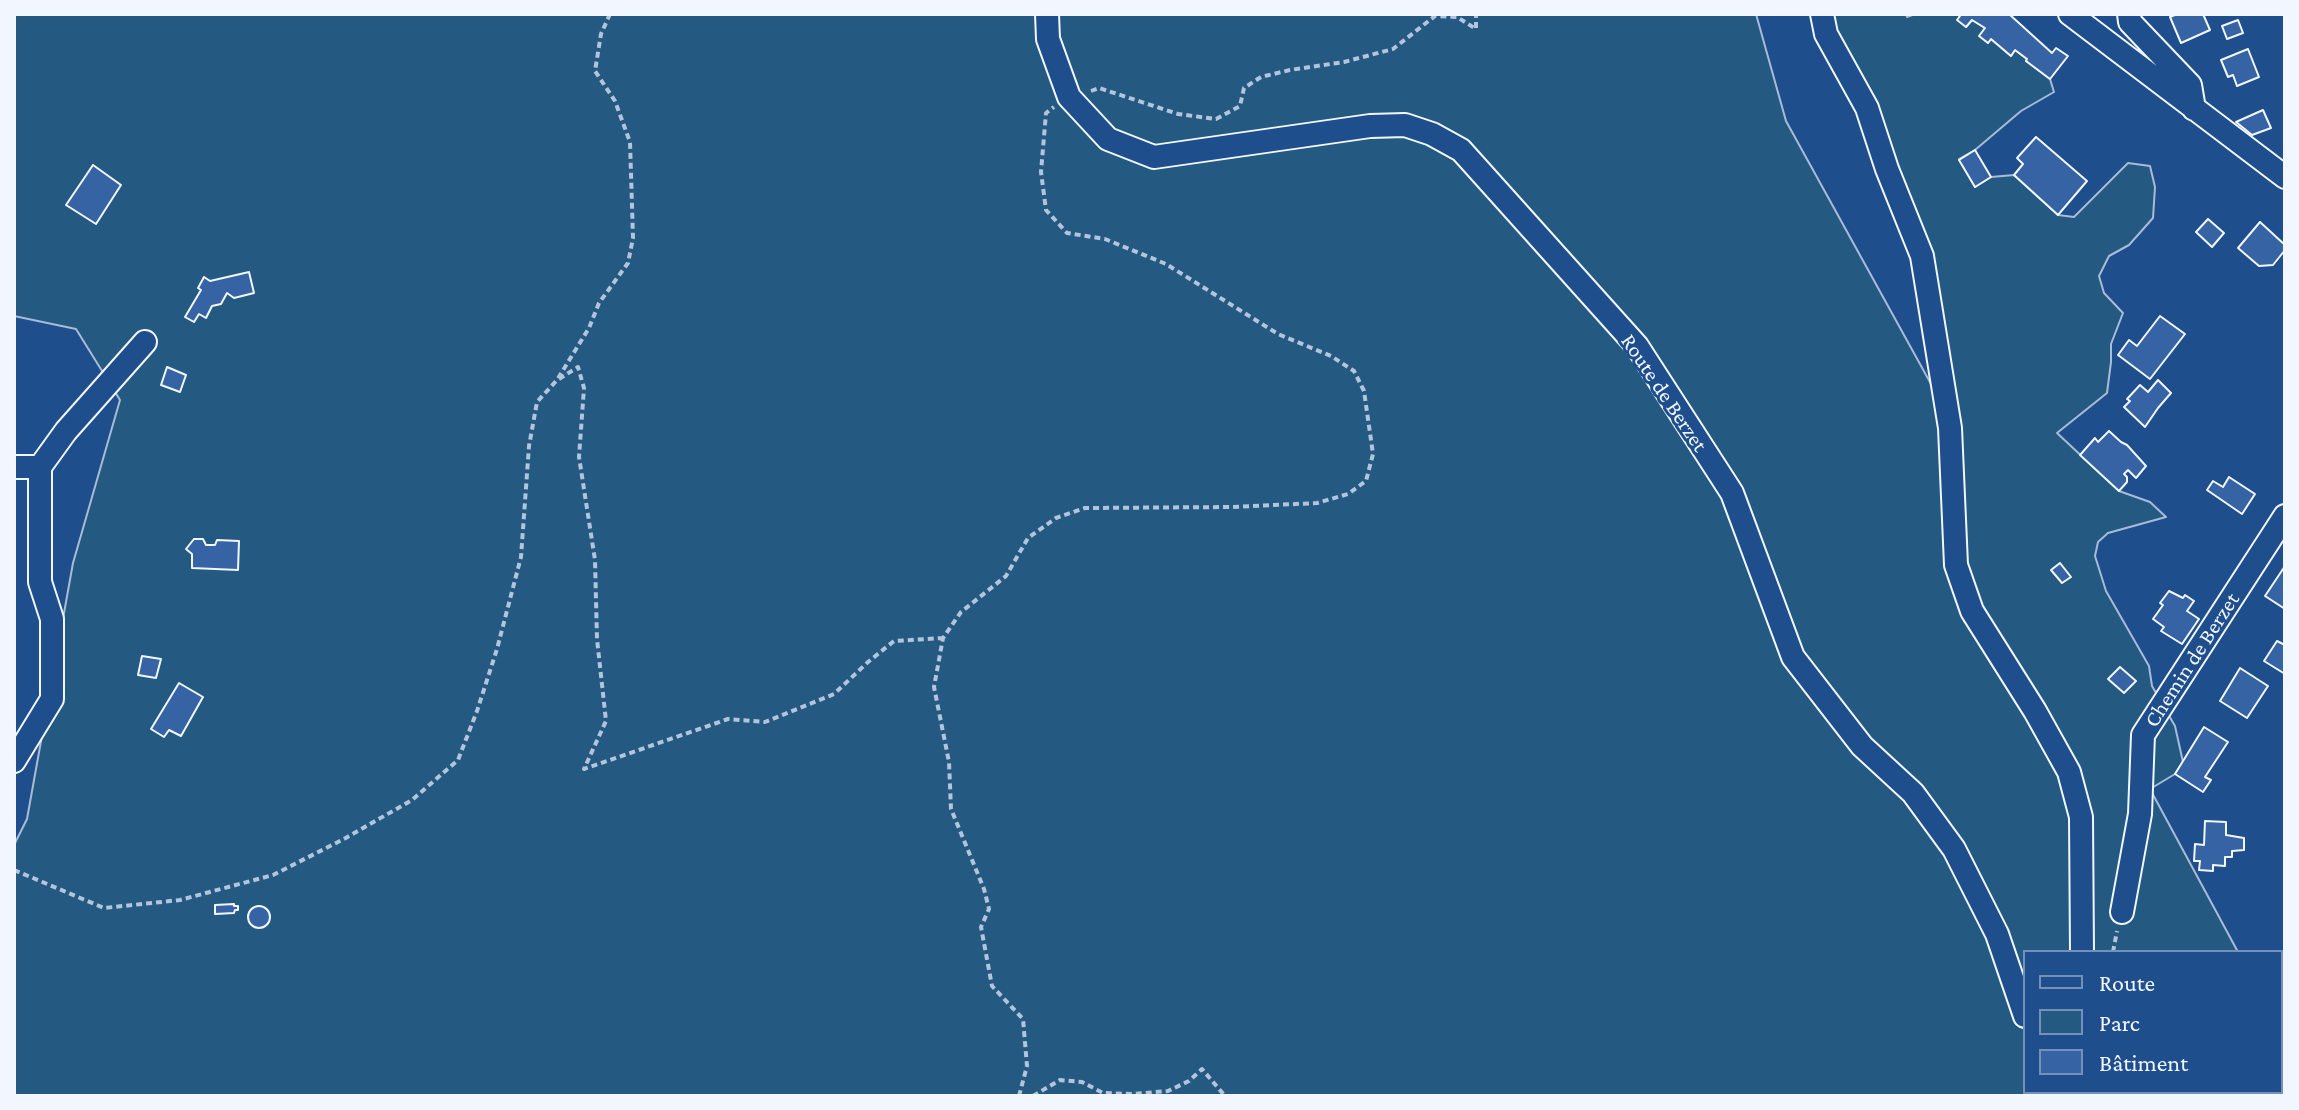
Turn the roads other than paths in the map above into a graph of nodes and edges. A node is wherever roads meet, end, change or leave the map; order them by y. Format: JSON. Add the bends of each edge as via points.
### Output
{"nodes":[{"id":1,"x":1047,"y":14,"type":"edge"},
{"id":2,"x":1822,"y":14,"type":"edge"},
{"id":3,"x":2070,"y":14,"type":"edge"},
{"id":4,"x":2129,"y":14,"type":"edge"},
{"id":5,"x":2194,"y":109,"type":"junction"},
{"id":6,"x":2285,"y":177,"type":"edge"},
{"id":7,"x":145,"y":342,"type":"dead end"},
{"id":8,"x":14,"y":467,"type":"edge"},
{"id":9,"x":40,"y":467,"type":"junction"},
{"id":10,"x":2285,"y":516,"type":"edge"},
{"id":11,"x":14,"y":761,"type":"edge"},
{"id":12,"x":2122,"y":912,"type":"dead end"},
{"id":13,"x":2082,"y":950,"type":"edge"},
{"id":14,"x":2023,"y":1010,"type":"edge"}],
"edges":[{"from":1,"to":14,"type":"street","name":"Route de Berzet","via":[[1048,39],[1069,97],[1108,139],[1154,157],[1393,125],[1432,134],[1461,150],[1637,346],[1732,493],[1793,657],[1862,746],[1913,793],[1954,849],[1997,934]]},
{"from":2,"to":13,"type":"street","via":[[1826,34],[1867,108],[1922,256],[1950,428],[1956,565],[1972,611],[2069,772],[2081,817]]},
{"from":3,"to":5,"type":"street"},
{"from":4,"to":5,"type":"street","via":[[2130,22],[2190,85]]},
{"from":5,"to":6,"type":"street"},
{"from":7,"to":9,"type":"street"},
{"from":8,"to":9,"type":"street"},
{"from":9,"to":11,"type":"street","via":[[40,582],[52,619],[52,699]]},
{"from":10,"to":12,"type":"street","name":"Chemin de Berzet","via":[[2143,735],[2140,814]]}]}
